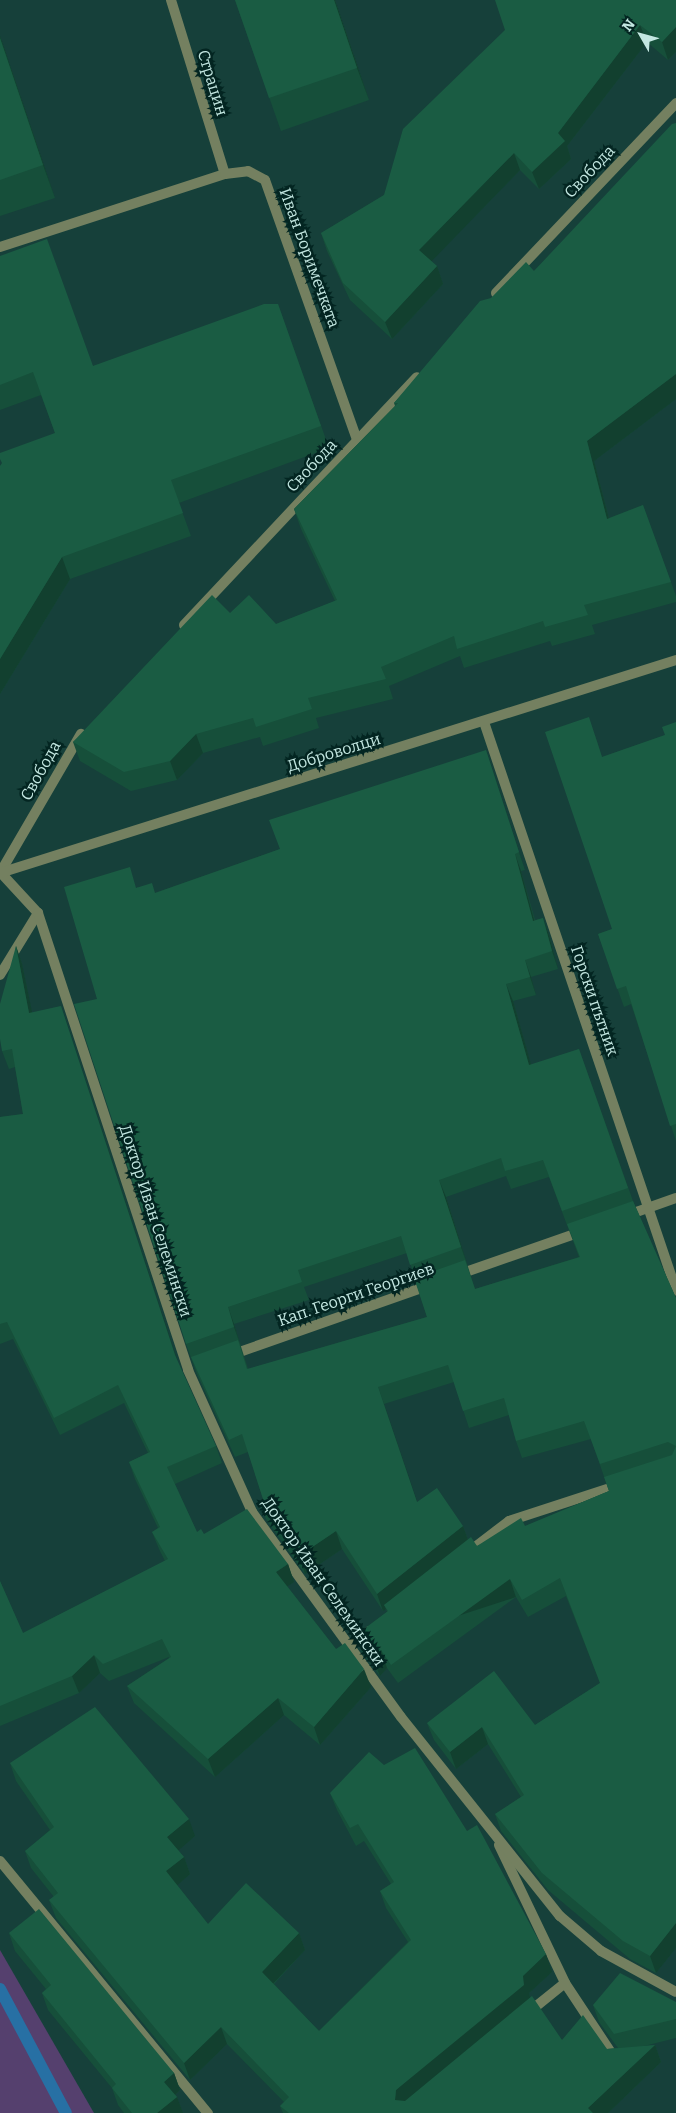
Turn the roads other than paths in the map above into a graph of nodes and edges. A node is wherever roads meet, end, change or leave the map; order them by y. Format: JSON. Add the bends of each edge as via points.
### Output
{"nodes":[{"id":1,"x":171,"y":0,"type":"edge"},
{"id":2,"x":676,"y":103,"type":"edge"},
{"id":3,"x":225,"y":174,"type":"junction"},
{"id":4,"x":0,"y":246,"type":"edge"},
{"id":5,"x":486,"y":304,"type":"edge"},
{"id":6,"x":424,"y":368,"type":"edge"},
{"id":7,"x":356,"y":440,"type":"junction"},
{"id":8,"x":175,"y":633,"type":"edge"},
{"id":9,"x":676,"y":660,"type":"edge"},
{"id":10,"x":484,"y":722,"type":"junction"},
{"id":11,"x":88,"y":726,"type":"edge"},
{"id":12,"x":0,"y":873,"type":"edge"},
{"id":13,"x":38,"y":913,"type":"junction"},
{"id":14,"x":0,"y":975,"type":"edge"},
{"id":15,"x":676,"y":1198,"type":"edge"},
{"id":16,"x":648,"y":1208,"type":"junction"},
{"id":17,"x":611,"y":1221,"type":"edge"},
{"id":18,"x":592,"y":1227,"type":"edge"},
{"id":19,"x":676,"y":1290,"type":"edge"},
{"id":20,"x":216,"y":1360,"type":"edge"},
{"id":21,"x":630,"y":1482,"type":"edge"},
{"id":22,"x":456,"y":1563,"type":"edge"},
{"id":23,"x":380,"y":1622,"type":"edge"},
{"id":24,"x":350,"y":1646,"type":"junction"},
{"id":25,"x":499,"y":1845,"type":"junction"},
{"id":26,"x":0,"y":1861,"type":"edge"},
{"id":27,"x":565,"y":1983,"type":"junction"},
{"id":28,"x":676,"y":1992,"type":"edge"},
{"id":29,"x":520,"y":2018,"type":"edge"},
{"id":30,"x":616,"y":2060,"type":"edge"},
{"id":31,"x":208,"y":2113,"type":"edge"}],
"edges":[{"from":1,"to":3,"type":"street","name":"Страцин"},
{"from":2,"to":5,"type":"street","name":"Свобода"},
{"from":3,"to":4,"type":"street","name":"Иван Боримечката"},
{"from":3,"to":7,"type":"street","name":"Иван Боримечката","via":[[248,171],[265,180],[275,201]]},
{"from":6,"to":7,"type":"street","name":"Свобода"},
{"from":7,"to":8,"type":"street","name":"Свобода"},
{"from":9,"to":10,"type":"street","name":"Доброволци"},
{"from":10,"to":12,"type":"street","name":"Доброволци"},
{"from":10,"to":16,"type":"street","name":"Горски пътник"},
{"from":11,"to":12,"type":"street","name":"Свобода","via":[[75,741]]},
{"from":12,"to":13,"type":"street","name":"Доктор Иван Селемински"},
{"from":13,"to":14,"type":"street"},
{"from":13,"to":24,"type":"street","name":"Доктор Иван Селемински","via":[[192,1368],[252,1512]]},
{"from":15,"to":16,"type":"street"},
{"from":16,"to":17,"type":"street"},
{"from":16,"to":19,"type":"street","name":"Горски пътник"},
{"from":18,"to":20,"type":"street","name":"Кап. Георги Георгиев"},
{"from":21,"to":22,"type":"street","via":[[509,1521]]},
{"from":23,"to":24,"type":"street"},
{"from":24,"to":25,"type":"street","name":"Доктор Иван Селемински"},
{"from":25,"to":27,"type":"street"},
{"from":25,"to":28,"type":"street","name":"Доктор Иван Селемински","via":[[560,1916],[601,1951]]},
{"from":26,"to":31,"type":"street"},
{"from":27,"to":29,"type":"street"},
{"from":27,"to":30,"type":"street"}]}
